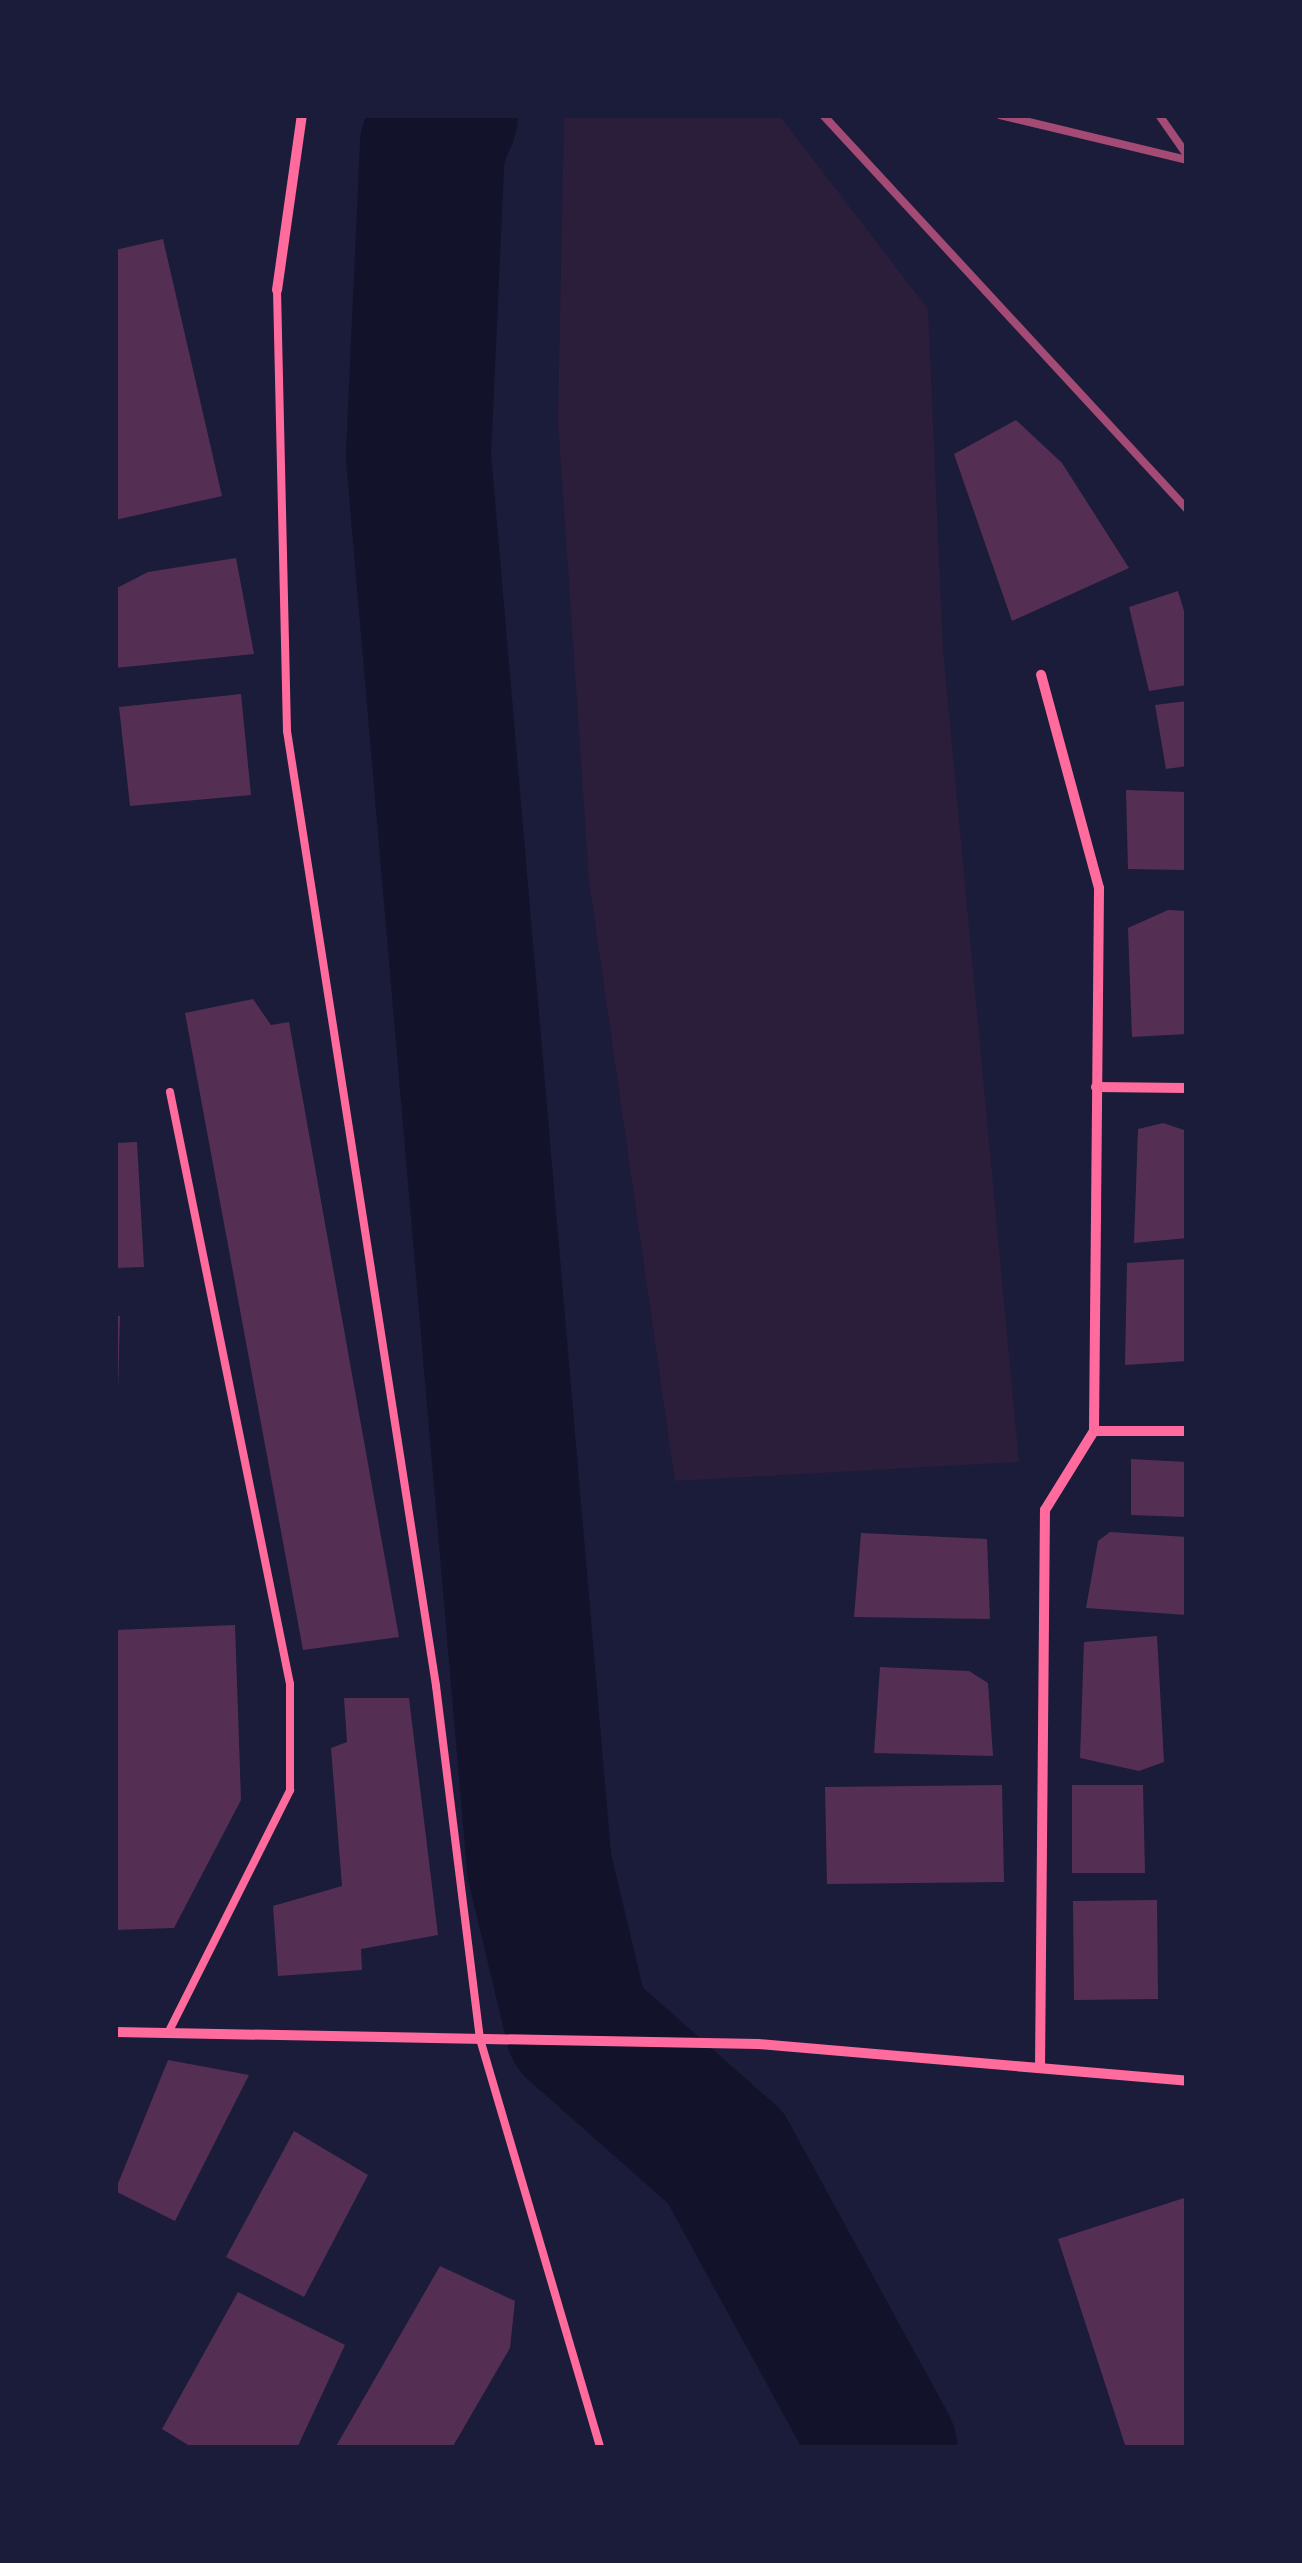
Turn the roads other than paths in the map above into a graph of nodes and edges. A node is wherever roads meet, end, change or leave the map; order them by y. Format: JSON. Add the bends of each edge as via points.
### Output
{"nodes":[{"id":1,"x":302,"y":115,"type":"edge"},
{"id":2,"x":277,"y":290,"type":"joint"},
{"id":3,"x":1041,"y":675,"type":"dead end"},
{"id":4,"x":1096,"y":1087,"type":"junction"},
{"id":5,"x":1187,"y":1088,"type":"edge"},
{"id":6,"x":170,"y":1092,"type":"dead end"},
{"id":7,"x":1187,"y":1430,"type":"edge"},
{"id":8,"x":1094,"y":1431,"type":"junction"},
{"id":9,"x":115,"y":2032,"type":"edge"},
{"id":10,"x":168,"y":2033,"type":"junction"},
{"id":11,"x":480,"y":2039,"type":"junction"},
{"id":12,"x":1040,"y":2068,"type":"junction"},
{"id":13,"x":1187,"y":2081,"type":"edge"},
{"id":14,"x":600,"y":2448,"type":"edge"}],
"edges":[{"from":1,"to":2,"type":"street"},
{"from":2,"to":11,"type":"lane","via":[[287,731],[436,1686]]},
{"from":3,"to":4,"type":"street","via":[[1099,888]]},
{"from":4,"to":5,"type":"street"},
{"from":4,"to":8,"type":"street"},
{"from":6,"to":10,"type":"lane","via":[[290,1684],[290,1790]]},
{"from":7,"to":8,"type":"street"},
{"from":8,"to":12,"type":"street","via":[[1046,1510]]},
{"from":9,"to":10,"type":"street"},
{"from":10,"to":11,"type":"street"},
{"from":11,"to":12,"type":"street","via":[[758,2044]]},
{"from":11,"to":14,"type":"lane"},
{"from":12,"to":13,"type":"street"}]}
